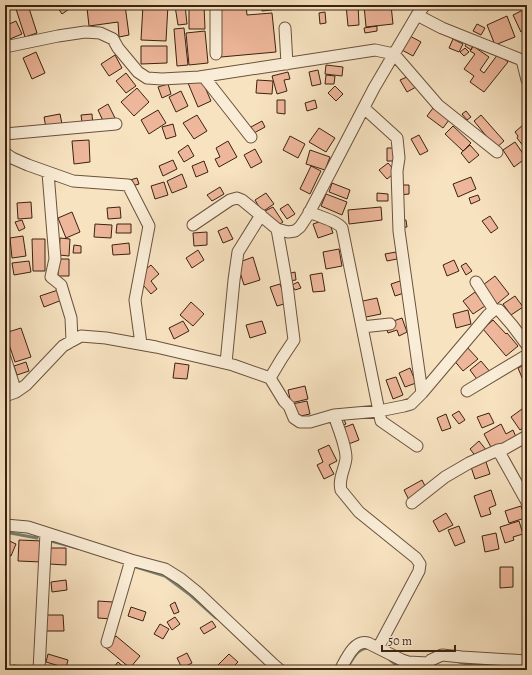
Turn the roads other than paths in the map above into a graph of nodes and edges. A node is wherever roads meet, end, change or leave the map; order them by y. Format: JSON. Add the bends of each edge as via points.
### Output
{"nodes":[{"id":1,"x":216,"y":5,"type":"edge"},
{"id":2,"x":425,"y":5,"type":"edge"},
{"id":3,"x":417,"y":15,"type":"junction"},
{"id":4,"x":285,"y":28,"type":"dead end"},
{"id":5,"x":5,"y":47,"type":"edge"},
{"id":6,"x":216,"y":54,"type":"dead end"},
{"id":7,"x":394,"y":54,"type":"junction"},
{"id":8,"x":287,"y":64,"type":"junction"},
{"id":9,"x":204,"y":76,"type":"junction"},
{"id":10,"x":527,"y":80,"type":"edge"},
{"id":11,"x":364,"y":108,"type":"junction"},
{"id":12,"x":116,"y":124,"type":"dead end"},
{"id":13,"x":5,"y":134,"type":"edge"},
{"id":14,"x":251,"y":137,"type":"dead end"},
{"id":15,"x":5,"y":152,"type":"edge"},
{"id":16,"x":498,"y":152,"type":"dead end"},
{"id":17,"x":48,"y":173,"type":"junction"},
{"id":18,"x":309,"y":212,"type":"junction"},
{"id":19,"x":261,"y":215,"type":"junction"},
{"id":20,"x":193,"y":225,"type":"dead end"},
{"id":21,"x":277,"y":229,"type":"junction"},
{"id":22,"x":476,"y":282,"type":"dead end"},
{"id":23,"x":494,"y":310,"type":"junction"},
{"id":24,"x":390,"y":324,"type":"dead end"},
{"id":25,"x":362,"y":327,"type":"junction"},
{"id":26,"x":72,"y":341,"type":"junction"},
{"id":27,"x":141,"y":344,"type":"junction"},
{"id":28,"x":527,"y":345,"type":"edge"},
{"id":29,"x":527,"y":355,"type":"edge"},
{"id":30,"x":5,"y":358,"type":"edge"},
{"id":31,"x":226,"y":363,"type":"junction"},
{"id":32,"x":270,"y":378,"type":"junction"},
{"id":33,"x":16,"y":392,"type":"junction"},
{"id":34,"x":467,"y":392,"type":"dead end"},
{"id":35,"x":422,"y":393,"type":"junction"},
{"id":36,"x":5,"y":396,"type":"edge"},
{"id":37,"x":379,"y":411,"type":"junction"},
{"id":38,"x":334,"y":415,"type":"junction"},
{"id":39,"x":527,"y":436,"type":"edge"},
{"id":40,"x":417,"y":446,"type":"dead end"},
{"id":41,"x":498,"y":450,"type":"junction"},
{"id":42,"x":527,"y":502,"type":"edge"},
{"id":43,"x":412,"y":503,"type":"dead end"},
{"id":44,"x":5,"y":525,"type":"edge"},
{"id":45,"x":46,"y":533,"type":"junction"},
{"id":46,"x":131,"y":560,"type":"junction"},
{"id":47,"x":107,"y":642,"type":"dead end"},
{"id":48,"x":378,"y":648,"type":"junction"},
{"id":49,"x":527,"y":661,"type":"edge"},
{"id":50,"x":272,"y":668,"type":"edge"},
{"id":51,"x":38,"y":670,"type":"edge"},
{"id":52,"x":340,"y":670,"type":"edge"}],
"edges":[{"from":1,"to":6,"type":"street"},
{"from":2,"to":3,"type":"street"},
{"from":3,"to":7,"type":"street"},
{"from":3,"to":10,"type":"street","via":[[442,28],[522,60]]},
{"from":4,"to":8,"type":"street"},
{"from":5,"to":9,"type":"street","via":[[85,32],[100,33],[113,39],[144,81]]},
{"from":7,"to":8,"type":"street","via":[[375,50]]},
{"from":7,"to":11,"type":"street"},
{"from":7,"to":16,"type":"street","via":[[438,105]]},
{"from":8,"to":9,"type":"street"},
{"from":9,"to":14,"type":"street"},
{"from":11,"to":18,"type":"street"},
{"from":11,"to":35,"type":"street","via":[[397,138],[399,231]]},
{"from":12,"to":13,"type":"street"},
{"from":15,"to":17,"type":"street","via":[[12,158]]},
{"from":17,"to":26,"type":"street","via":[[55,260],[51,277],[61,285],[71,318]]},
{"from":17,"to":27,"type":"street","via":[[73,181],[128,184],[149,226],[135,300]]},
{"from":18,"to":21,"type":"street","via":[[300,227],[295,230],[288,232]]},
{"from":18,"to":25,"type":"street","via":[[342,228]]},
{"from":19,"to":20,"type":"street","via":[[237,198]]},
{"from":19,"to":21,"type":"street"},
{"from":19,"to":31,"type":"street","via":[[238,252]]},
{"from":21,"to":32,"type":"street","via":[[294,340]]},
{"from":22,"to":23,"type":"street"},
{"from":23,"to":28,"type":"street","via":[[500,310]]},
{"from":23,"to":35,"type":"street"},
{"from":24,"to":25,"type":"street"},
{"from":25,"to":37,"type":"street"},
{"from":26,"to":27,"type":"street","via":[[81,336]]},
{"from":26,"to":33,"type":"street","via":[[63,346]]},
{"from":27,"to":31,"type":"street"},
{"from":29,"to":34,"type":"street"},
{"from":30,"to":33,"type":"street"},
{"from":31,"to":32,"type":"street"},
{"from":32,"to":38,"type":"street","via":[[294,418],[300,422],[310,422]]},
{"from":33,"to":36,"type":"street"},
{"from":35,"to":37,"type":"street","via":[[411,404]]},
{"from":37,"to":38,"type":"street"},
{"from":37,"to":40,"type":"street","via":[[381,421]]},
{"from":38,"to":48,"type":"street","via":[[346,450],[341,490],[359,512],[420,564],[419,572]]},
{"from":39,"to":41,"type":"street"},
{"from":41,"to":42,"type":"street"},
{"from":41,"to":43,"type":"street","via":[[445,477]]},
{"from":44,"to":45,"type":"street","via":[[28,527]]},
{"from":45,"to":46,"type":"street"},
{"from":45,"to":51,"type":"street"},
{"from":46,"to":47,"type":"street"},
{"from":46,"to":50,"type":"street","via":[[165,569],[181,579]]},
{"from":48,"to":49,"type":"street","via":[[412,662],[428,663],[442,655]]},
{"from":48,"to":52,"type":"street","via":[[366,642],[359,643]]}]}
